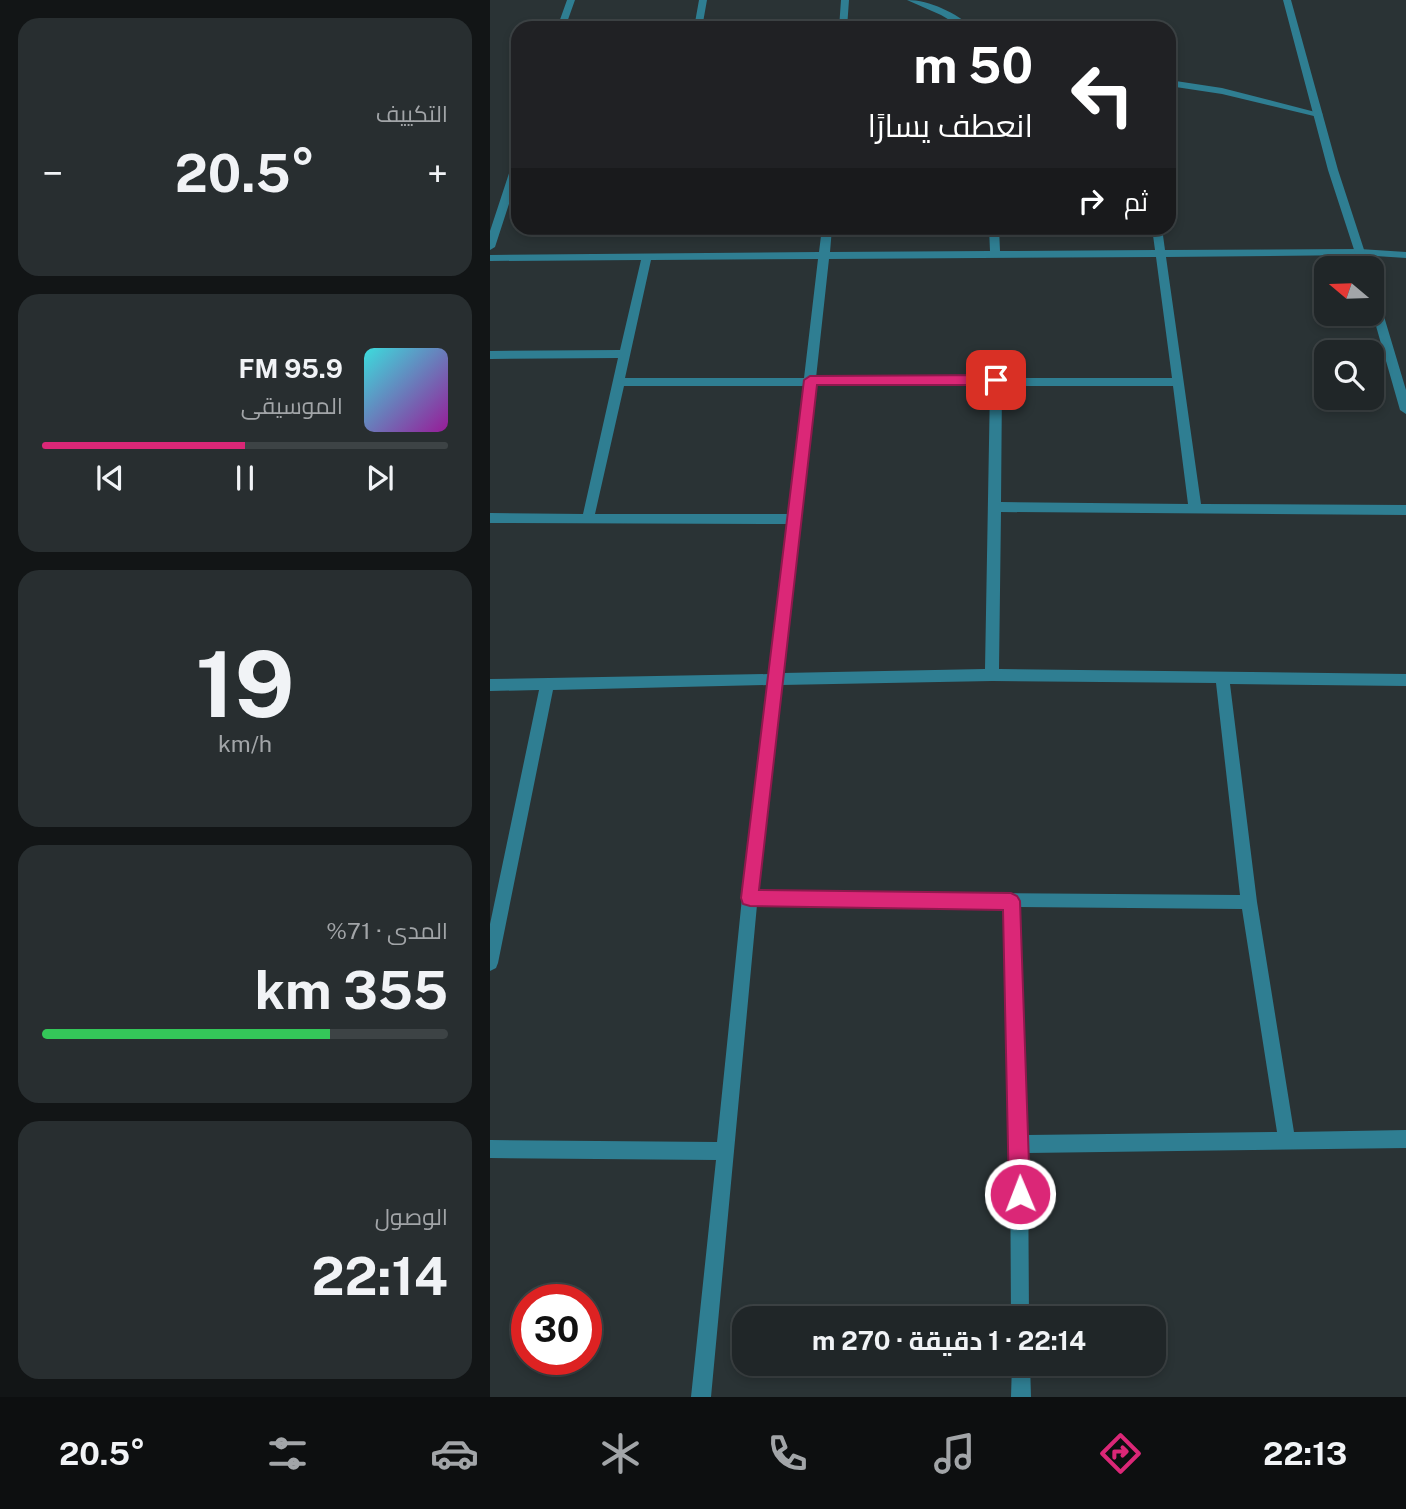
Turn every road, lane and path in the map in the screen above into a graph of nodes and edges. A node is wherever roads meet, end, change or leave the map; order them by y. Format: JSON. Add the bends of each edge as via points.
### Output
{"nodes":[{"id":1,"x":570,"y":0,"type":"edge"},
{"id":2,"x":703,"y":0,"type":"edge"},
{"id":3,"x":845,"y":0,"type":"edge"},
{"id":4,"x":911,"y":0,"type":"edge"},
{"id":5,"x":1287,"y":0,"type":"edge"},
{"id":6,"x":563,"y":21,"type":"edge"},
{"id":7,"x":699,"y":21,"type":"edge"},
{"id":8,"x":844,"y":21,"type":"edge"},
{"id":9,"x":957,"y":21,"type":"edge"},
{"id":10,"x":1176,"y":84,"type":"edge"},
{"id":11,"x":1318,"y":114,"type":"junction"},
{"id":12,"x":511,"y":182,"type":"edge"},
{"id":13,"x":826,"y":235,"type":"edge"},
{"id":14,"x":994,"y":235,"type":"edge"},
{"id":15,"x":1159,"y":235,"type":"edge"},
{"id":16,"x":490,"y":247,"type":"edge"},
{"id":17,"x":1163,"y":252,"type":"junction"},
{"id":18,"x":1360,"y":252,"type":"junction"},
{"id":19,"x":995,"y":254,"type":"junction"},
{"id":20,"x":825,"y":255,"type":"junction"},
{"id":21,"x":647,"y":256,"type":"junction"},
{"id":22,"x":1361,"y":256,"type":"edge"},
{"id":23,"x":1406,"y":256,"type":"edge"},
{"id":24,"x":490,"y":258,"type":"edge"},
{"id":25,"x":1382,"y":326,"type":"edge"},
{"id":26,"x":625,"y":354,"type":"junction"},
{"id":27,"x":490,"y":355,"type":"edge"},
{"id":28,"x":810,"y":380,"type":"junction"},
{"id":29,"x":996,"y":380,"type":"junction"},
{"id":30,"x":619,"y":382,"type":"junction"},
{"id":31,"x":1179,"y":382,"type":"junction"},
{"id":32,"x":1406,"y":410,"type":"edge"},
{"id":33,"x":994,"y":507,"type":"junction"},
{"id":34,"x":1195,"y":508,"type":"junction"},
{"id":35,"x":1406,"y":510,"type":"edge"},
{"id":36,"x":490,"y":518,"type":"edge"},
{"id":37,"x":588,"y":518,"type":"junction"},
{"id":38,"x":794,"y":519,"type":"junction"},
{"id":39,"x":992,"y":675,"type":"junction"},
{"id":40,"x":775,"y":678,"type":"junction"},
{"id":41,"x":1222,"y":679,"type":"junction"},
{"id":42,"x":1406,"y":680,"type":"edge"},
{"id":43,"x":547,"y":683,"type":"junction"},
{"id":44,"x":490,"y":685,"type":"edge"},
{"id":45,"x":750,"y":898,"type":"junction"},
{"id":46,"x":1011,"y":901,"type":"junction"},
{"id":47,"x":1249,"y":902,"type":"junction"},
{"id":48,"x":490,"y":963,"type":"edge"},
{"id":49,"x":1287,"y":1139,"type":"junction"},
{"id":50,"x":1406,"y":1139,"type":"edge"},
{"id":51,"x":1019,"y":1144,"type":"junction"},
{"id":52,"x":490,"y":1149,"type":"edge"},
{"id":53,"x":725,"y":1151,"type":"junction"},
{"id":54,"x":1020,"y":1306,"type":"edge"},
{"id":55,"x":1021,"y":1376,"type":"edge"},
{"id":56,"x":701,"y":1397,"type":"edge"},
{"id":57,"x":1021,"y":1397,"type":"edge"}],
"edges":[{"from":1,"to":6,"type":"street"},
{"from":2,"to":7,"type":"street"},
{"from":3,"to":8,"type":"street"},
{"from":4,"to":9,"type":"street"},
{"from":5,"to":11,"type":"street"},
{"from":10,"to":11,"type":"street"},
{"from":11,"to":18,"type":"street"},
{"from":12,"to":16,"type":"street"},
{"from":13,"to":20,"type":"street"},
{"from":14,"to":19,"type":"street"},
{"from":15,"to":17,"type":"street"},
{"from":17,"to":18,"type":"street"},
{"from":17,"to":19,"type":"street"},
{"from":17,"to":31,"type":"street"},
{"from":18,"to":22,"type":"street"},
{"from":18,"to":23,"type":"street"},
{"from":19,"to":20,"type":"street"},
{"from":20,"to":21,"type":"street"},
{"from":20,"to":28,"type":"street"},
{"from":21,"to":24,"type":"street"},
{"from":21,"to":26,"type":"street"},
{"from":25,"to":32,"type":"street"},
{"from":26,"to":27,"type":"street"},
{"from":26,"to":30,"type":"street"},
{"from":28,"to":29,"type":"street"},
{"from":28,"to":30,"type":"street"},
{"from":28,"to":38,"type":"street"},
{"from":29,"to":31,"type":"street"},
{"from":29,"to":33,"type":"street"},
{"from":30,"to":37,"type":"street"},
{"from":31,"to":34,"type":"street"},
{"from":33,"to":34,"type":"street"},
{"from":33,"to":39,"type":"street"},
{"from":34,"to":35,"type":"street"},
{"from":36,"to":37,"type":"street"},
{"from":37,"to":38,"type":"street"},
{"from":38,"to":40,"type":"street"},
{"from":39,"to":40,"type":"street"},
{"from":39,"to":41,"type":"street"},
{"from":40,"to":43,"type":"street"},
{"from":40,"to":45,"type":"street"},
{"from":41,"to":42,"type":"street"},
{"from":41,"to":47,"type":"street"},
{"from":43,"to":44,"type":"street"},
{"from":43,"to":48,"type":"street"},
{"from":45,"to":46,"type":"street"},
{"from":45,"to":53,"type":"street"},
{"from":46,"to":47,"type":"street"},
{"from":46,"to":51,"type":"street"},
{"from":47,"to":49,"type":"street"},
{"from":49,"to":50,"type":"street"},
{"from":49,"to":51,"type":"street"},
{"from":51,"to":54,"type":"street"},
{"from":52,"to":53,"type":"street"},
{"from":53,"to":56,"type":"street"},
{"from":55,"to":57,"type":"street"}]}
